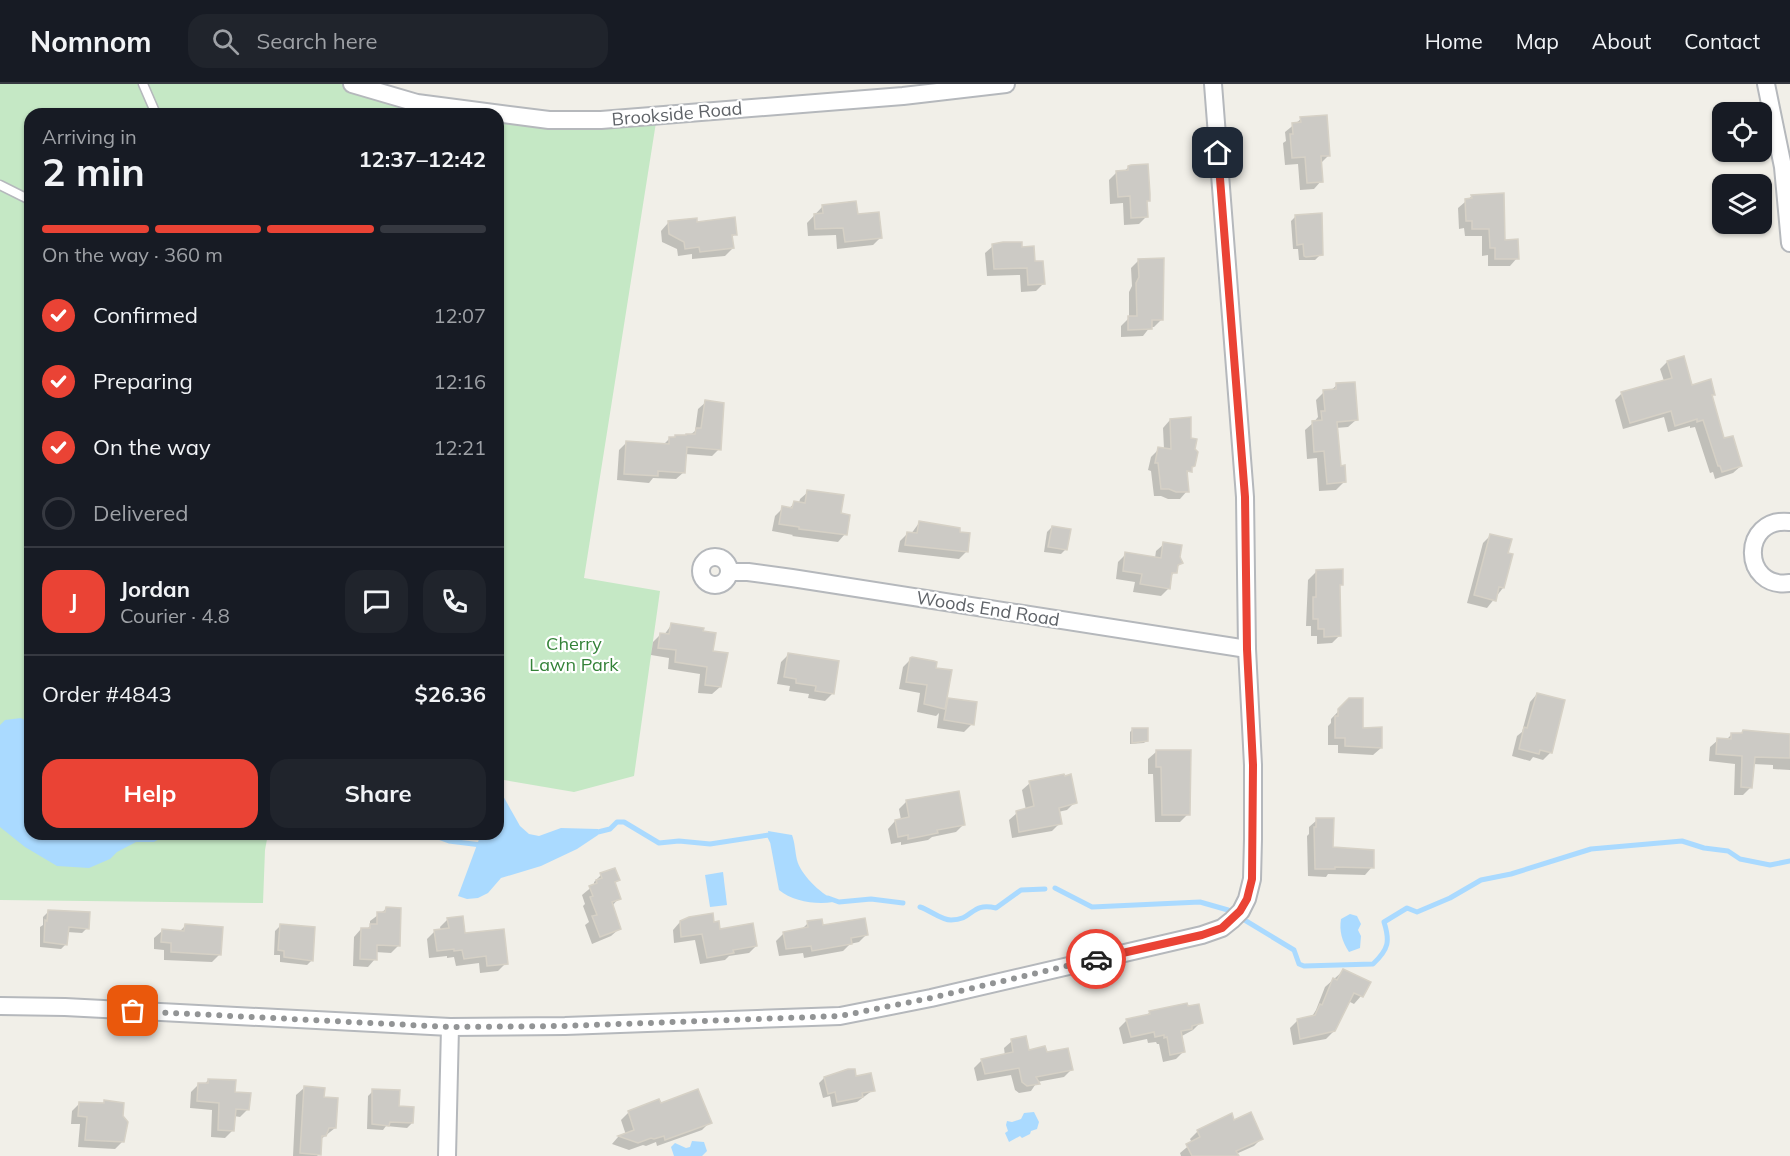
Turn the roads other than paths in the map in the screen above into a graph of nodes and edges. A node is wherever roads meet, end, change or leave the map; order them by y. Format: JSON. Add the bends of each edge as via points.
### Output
{"nodes":[{"id":1,"x":143,"y":84,"type":"edge"},
{"id":2,"x":352,"y":84,"type":"edge"},
{"id":3,"x":1006,"y":84,"type":"edge"},
{"id":4,"x":1213,"y":84,"type":"edge"},
{"id":5,"x":1766,"y":84,"type":"edge"},
{"id":6,"x":903,"y":90,"type":"edge"},
{"id":7,"x":153,"y":108,"type":"edge"},
{"id":8,"x":456,"y":108,"type":"edge"},
{"id":9,"x":504,"y":114,"type":"edge"},
{"id":10,"x":0,"y":185,"type":"edge"},
{"id":11,"x":24,"y":197,"type":"edge"},
{"id":12,"x":1790,"y":243,"type":"edge"},
{"id":13,"x":1790,"y":522,"type":"edge"},
{"id":14,"x":729,"y":572,"type":"dead end"},
{"id":15,"x":1790,"y":583,"type":"edge"},
{"id":16,"x":1247,"y":649,"type":"junction"},
{"id":17,"x":0,"y":1006,"type":"edge"},
{"id":18,"x":450,"y":1027,"type":"junction"},
{"id":19,"x":447,"y":1156,"type":"edge"}],
"edges":[{"from":1,"to":7,"type":"lane"},
{"from":2,"to":8,"type":"street","name":"Brookside Road","via":[[417,103]]},
{"from":3,"to":6,"type":"street","name":"Brookside Road"},
{"from":4,"to":16,"type":"street","via":[[1245,497]]},
{"from":5,"to":12,"type":"street","via":[[1783,167]]},
{"from":6,"to":9,"type":"street","name":"Brookside Road","via":[[601,120],[549,120]]},
{"from":10,"to":11,"type":"lane"},
{"from":13,"to":15,"type":"street","via":[[1764,528],[1752,552],[1765,578]]},
{"from":14,"to":16,"type":"street","name":"Woods End Road","via":[[781,576]]},
{"from":16,"to":18,"type":"street","via":[[1253,765],[1252,879],[1247,899],[1222,928],[840,1016]]},
{"from":17,"to":18,"type":"street"},
{"from":18,"to":19,"type":"street"}]}
